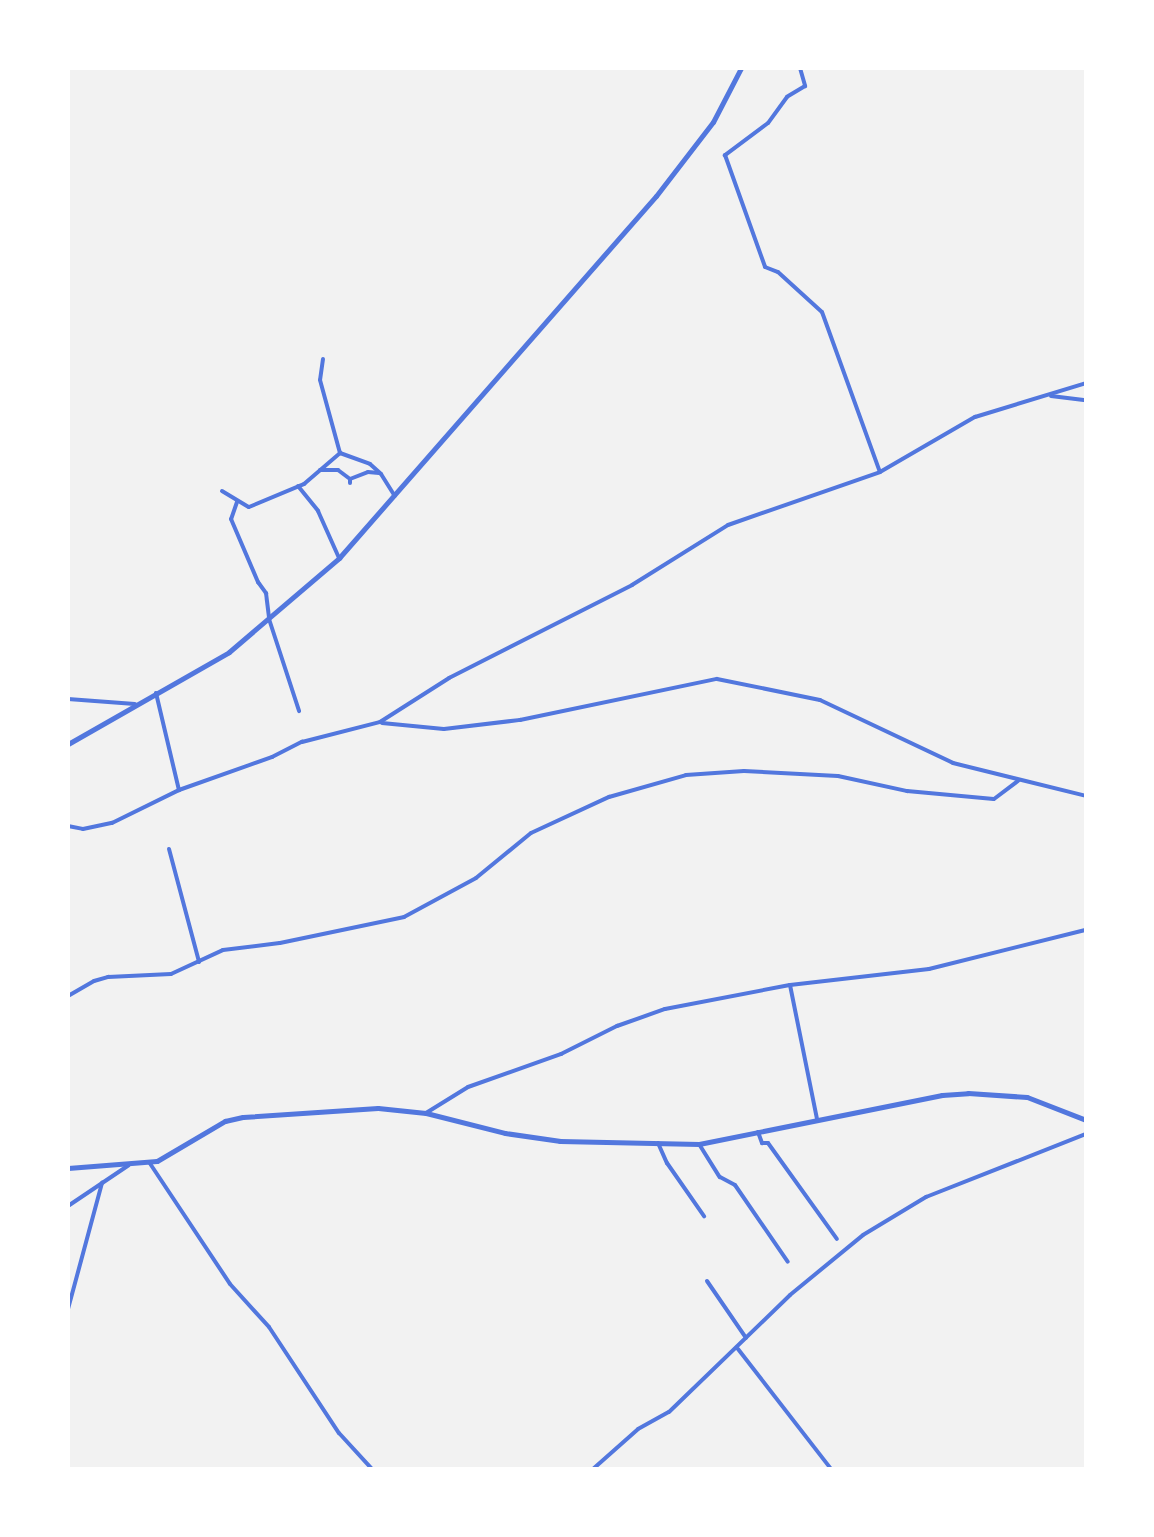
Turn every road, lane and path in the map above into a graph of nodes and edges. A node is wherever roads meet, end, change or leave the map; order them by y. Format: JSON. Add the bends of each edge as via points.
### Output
{"nodes":[{"id":1,"x":741,"y":68,"type":"edge"},
{"id":2,"x":800,"y":68,"type":"edge"},
{"id":3,"x":323,"y":359,"type":"dead end"},
{"id":4,"x":1086,"y":383,"type":"edge"},
{"id":5,"x":1049,"y":396,"type":"junction"},
{"id":6,"x":1086,"y":400,"type":"edge"},
{"id":7,"x":340,"y":453,"type":"junction"},
{"id":8,"x":320,"y":470,"type":"junction"},
{"id":9,"x":880,"y":472,"type":"junction"},
{"id":10,"x":381,"y":474,"type":"junction"},
{"id":11,"x":298,"y":486,"type":"junction"},
{"id":12,"x":222,"y":491,"type":"dead end"},
{"id":13,"x":395,"y":496,"type":"junction"},
{"id":14,"x":237,"y":502,"type":"junction"},
{"id":15,"x":339,"y":558,"type":"junction"},
{"id":16,"x":269,"y":619,"type":"junction"},
{"id":17,"x":156,"y":693,"type":"junction"},
{"id":18,"x":68,"y":699,"type":"edge"},
{"id":19,"x":135,"y":704,"type":"junction"},
{"id":20,"x":299,"y":711,"type":"dead end"},
{"id":21,"x":380,"y":722,"type":"junction"},
{"id":22,"x":68,"y":744,"type":"edge"},
{"id":23,"x":1018,"y":781,"type":"junction"},
{"id":24,"x":179,"y":790,"type":"junction"},
{"id":25,"x":1086,"y":796,"type":"edge"},
{"id":26,"x":68,"y":826,"type":"edge"},
{"id":27,"x":169,"y":849,"type":"dead end"},
{"id":28,"x":1086,"y":930,"type":"edge"},
{"id":29,"x":199,"y":962,"type":"junction"},
{"id":30,"x":790,"y":985,"type":"junction"},
{"id":31,"x":68,"y":996,"type":"edge"},
{"id":32,"x":426,"y":1113,"type":"junction"},
{"id":33,"x":817,"y":1119,"type":"junction"},
{"id":34,"x":1084,"y":1119,"type":"edge"},
{"id":35,"x":1086,"y":1126,"type":"edge"},
{"id":36,"x":758,"y":1132,"type":"junction"},
{"id":37,"x":1086,"y":1134,"type":"edge"},
{"id":38,"x":658,"y":1143,"type":"junction"},
{"id":39,"x":699,"y":1144,"type":"junction"},
{"id":40,"x":149,"y":1162,"type":"junction"},
{"id":41,"x":129,"y":1165,"type":"junction"},
{"id":42,"x":68,"y":1168,"type":"edge"},
{"id":43,"x":102,"y":1183,"type":"junction"},
{"id":44,"x":68,"y":1206,"type":"edge"},
{"id":45,"x":704,"y":1216,"type":"dead end"},
{"id":46,"x":837,"y":1239,"type":"dead end"},
{"id":47,"x":788,"y":1262,"type":"dead end"},
{"id":48,"x":707,"y":1281,"type":"dead end"},
{"id":49,"x":68,"y":1309,"type":"edge"},
{"id":50,"x":746,"y":1338,"type":"junction"},
{"id":51,"x":738,"y":1349,"type":"junction"},
{"id":52,"x":372,"y":1469,"type":"edge"},
{"id":53,"x":593,"y":1469,"type":"edge"},
{"id":54,"x":831,"y":1469,"type":"edge"}],
"edges":[{"from":1,"to":13,"type":"street","via":[[713,122],[656,196]]},
{"from":2,"to":9,"type":"street","via":[[805,86],[725,155],[765,267],[778,272],[822,312]]},
{"from":3,"to":7,"type":"street","via":[[320,380]]},
{"from":4,"to":5,"type":"street"},
{"from":5,"to":6,"type":"street"},
{"from":5,"to":9,"type":"street","via":[[956,425]]},
{"from":7,"to":8,"type":"street"},
{"from":7,"to":10,"type":"street"},
{"from":8,"to":10,"type":"street","via":[[338,470],[350,481],[368,472]]},
{"from":8,"to":11,"type":"street"},
{"from":9,"to":21,"type":"street","via":[[728,525],[632,585],[449,678]]},
{"from":10,"to":13,"type":"street"},
{"from":11,"to":14,"type":"street","via":[[249,507]]},
{"from":11,"to":15,"type":"street","via":[[318,511]]},
{"from":12,"to":14,"type":"street"},
{"from":13,"to":15,"type":"street"},
{"from":14,"to":16,"type":"street","via":[[231,519],[266,593]]},
{"from":15,"to":16,"type":"street"},
{"from":16,"to":17,"type":"street","via":[[229,652]]},
{"from":16,"to":20,"type":"street"},
{"from":17,"to":19,"type":"street"},
{"from":17,"to":24,"type":"street"},
{"from":18,"to":19,"type":"street"},
{"from":19,"to":22,"type":"street"},
{"from":21,"to":23,"type":"street","via":[[444,729],[520,720],[717,679],[820,700],[953,763]]},
{"from":21,"to":24,"type":"street","via":[[302,742]]},
{"from":23,"to":25,"type":"street"},
{"from":23,"to":29,"type":"street","via":[[994,799],[907,791],[838,776],[744,771],[686,775],[609,797],[531,833],[476,878],[404,917],[223,950]]},
{"from":24,"to":26,"type":"street","via":[[112,823],[83,829]]},
{"from":27,"to":29,"type":"street"},
{"from":28,"to":30,"type":"street","via":[[929,969]]},
{"from":29,"to":31,"type":"street","via":[[171,974],[94,981]]},
{"from":30,"to":32,"type":"street","via":[[708,999],[636,1019],[561,1054],[468,1087]]},
{"from":30,"to":33,"type":"street"},
{"from":32,"to":38,"type":"street","via":[[533,1138]]},
{"from":32,"to":40,"type":"street","via":[[378,1108],[243,1117],[225,1121]]},
{"from":33,"to":34,"type":"street","via":[[968,1093],[1027,1097]]},
{"from":33,"to":36,"type":"street"},
{"from":34,"to":35,"type":"street"},
{"from":36,"to":39,"type":"street"},
{"from":36,"to":46,"type":"street"},
{"from":37,"to":50,"type":"street","via":[[926,1197],[831,1258]]},
{"from":38,"to":39,"type":"street"},
{"from":38,"to":45,"type":"street"},
{"from":39,"to":47,"type":"street","via":[[720,1177],[735,1185]]},
{"from":40,"to":41,"type":"street"},
{"from":40,"to":52,"type":"street","via":[[230,1284],[269,1327],[339,1433]]},
{"from":41,"to":42,"type":"street"},
{"from":41,"to":43,"type":"street"},
{"from":43,"to":44,"type":"street"},
{"from":43,"to":49,"type":"street"},
{"from":48,"to":50,"type":"street"},
{"from":50,"to":51,"type":"street"},
{"from":51,"to":53,"type":"street","via":[[669,1412],[638,1429]]},
{"from":51,"to":54,"type":"street"}]}
